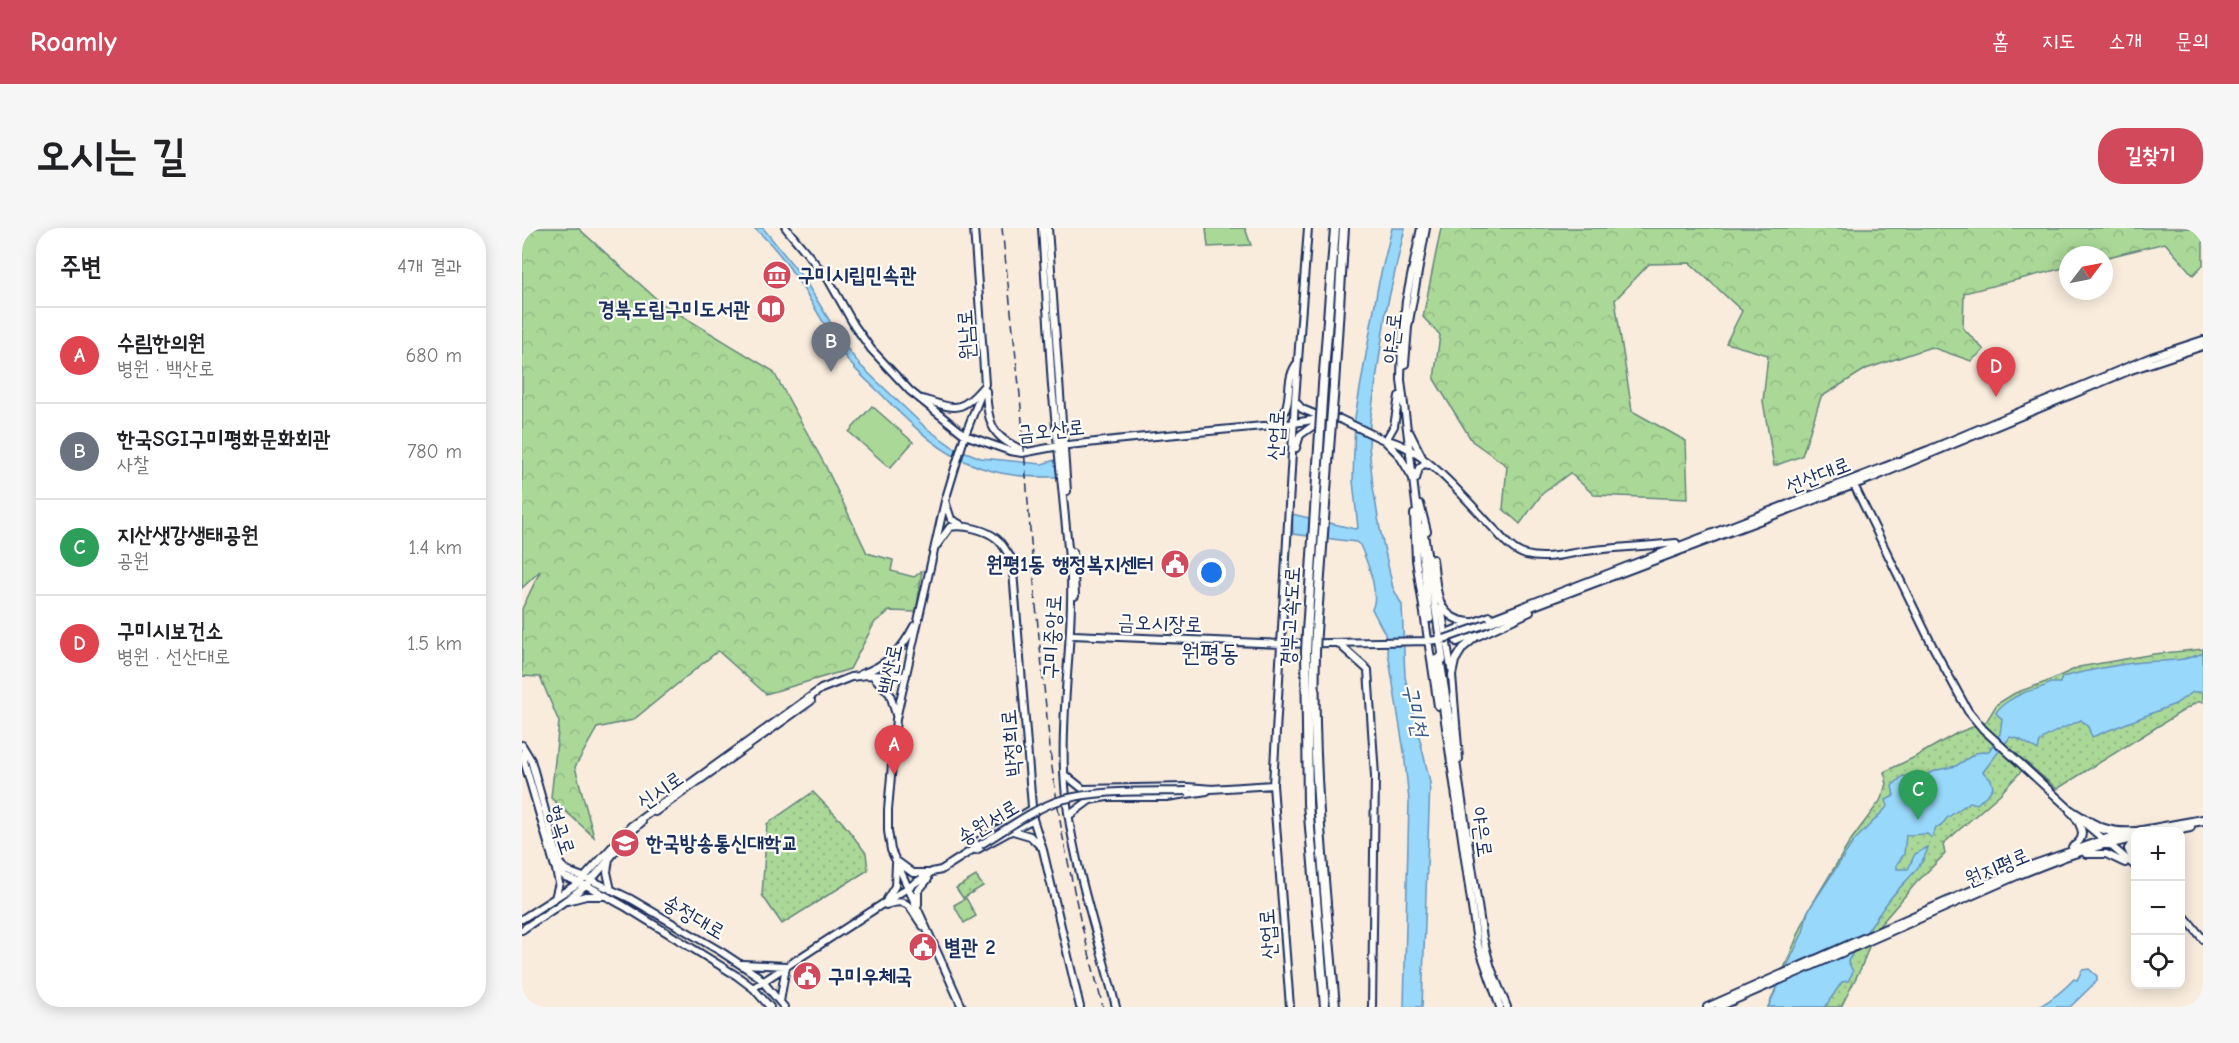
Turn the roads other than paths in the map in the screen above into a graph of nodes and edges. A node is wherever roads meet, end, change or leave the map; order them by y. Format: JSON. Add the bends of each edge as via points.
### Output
{"nodes":[{"id":1,"x":786,"y":228,"type":"edge"},
{"id":2,"x":974,"y":228,"type":"edge"},
{"id":3,"x":1042,"y":228,"type":"edge"},
{"id":4,"x":1048,"y":228,"type":"edge"},
{"id":5,"x":1308,"y":228,"type":"edge"},
{"id":6,"x":1335,"y":228,"type":"edge"},
{"id":7,"x":1344,"y":228,"type":"edge"},
{"id":8,"x":1421,"y":228,"type":"edge"},
{"id":9,"x":1426,"y":228,"type":"edge"},
{"id":10,"x":2203,"y":340,"type":"edge"},
{"id":11,"x":2203,"y":346,"type":"edge"},
{"id":12,"x":1299,"y":362,"type":"junction"},
{"id":13,"x":1401,"y":380,"type":"junction"},
{"id":14,"x":985,"y":384,"type":"junction"},
{"id":15,"x":919,"y":398,"type":"junction"},
{"id":16,"x":1294,"y":400,"type":"junction"},
{"id":17,"x":1325,"y":418,"type":"junction"},
{"id":18,"x":1294,"y":423,"type":"junction"},
{"id":19,"x":1270,"y":425,"type":"junction"},
{"id":20,"x":1410,"y":433,"type":"junction"},
{"id":21,"x":965,"y":435,"type":"junction"},
{"id":22,"x":1385,"y":440,"type":"junction"},
{"id":23,"x":1061,"y":446,"type":"junction"},
{"id":24,"x":1029,"y":452,"type":"junction"},
{"id":25,"x":1411,"y":452,"type":"junction"},
{"id":26,"x":1429,"y":464,"type":"junction"},
{"id":27,"x":1291,"y":465,"type":"junction"},
{"id":28,"x":1415,"y":482,"type":"junction"},
{"id":29,"x":1853,"y":482,"type":"junction"},
{"id":30,"x":945,"y":501,"type":"junction"},
{"id":31,"x":1420,"y":504,"type":"junction"},
{"id":32,"x":972,"y":529,"type":"junction"},
{"id":33,"x":1686,"y":543,"type":"junction"},
{"id":34,"x":1655,"y":546,"type":"junction"},
{"id":35,"x":933,"y":551,"type":"junction"},
{"id":36,"x":1662,"y":554,"type":"junction"},
{"id":37,"x":1552,"y":594,"type":"junction"},
{"id":38,"x":1439,"y":599,"type":"junction"},
{"id":39,"x":918,"y":620,"type":"junction"},
{"id":40,"x":1432,"y":620,"type":"junction"},
{"id":41,"x":1474,"y":621,"type":"junction"},
{"id":42,"x":1491,"y":623,"type":"junction"},
{"id":43,"x":1073,"y":635,"type":"junction"},
{"id":44,"x":1442,"y":639,"type":"junction"},
{"id":45,"x":1428,"y":641,"type":"junction"},
{"id":46,"x":1282,"y":644,"type":"junction"},
{"id":47,"x":1339,"y":644,"type":"junction"},
{"id":48,"x":1437,"y":656,"type":"junction"},
{"id":49,"x":872,"y":675,"type":"junction"},
{"id":50,"x":1452,"y":675,"type":"junction"},
{"id":51,"x":906,"y":676,"type":"junction"},
{"id":52,"x":851,"y":677,"type":"junction"},
{"id":53,"x":827,"y":687,"type":"junction"},
{"id":54,"x":896,"y":719,"type":"junction"},
{"id":55,"x":523,"y":747,"type":"edge"},
{"id":56,"x":1459,"y":775,"type":"junction"},
{"id":57,"x":1068,"y":777,"type":"junction"},
{"id":58,"x":1273,"y":785,"type":"junction"},
{"id":59,"x":1085,"y":789,"type":"junction"},
{"id":60,"x":1213,"y":789,"type":"junction"},
{"id":61,"x":1079,"y":796,"type":"junction"},
{"id":62,"x":1068,"y":799,"type":"junction"},
{"id":63,"x":1090,"y":800,"type":"junction"},
{"id":64,"x":1462,"y":808,"type":"junction"},
{"id":65,"x":1032,"y":809,"type":"junction"},
{"id":66,"x":2071,"y":811,"type":"junction"},
{"id":67,"x":1071,"y":814,"type":"junction"},
{"id":68,"x":1034,"y":819,"type":"junction"},
{"id":69,"x":2203,"y":820,"type":"edge"},
{"id":70,"x":2203,"y":825,"type":"edge"},
{"id":71,"x":2170,"y":827,"type":"edge"},
{"id":72,"x":2185,"y":828,"type":"edge"},
{"id":73,"x":1013,"y":831,"type":"junction"},
{"id":74,"x":2131,"y":834,"type":"edge"},
{"id":75,"x":2131,"y":835,"type":"edge"},
{"id":76,"x":2105,"y":842,"type":"junction"},
{"id":77,"x":1043,"y":850,"type":"junction"},
{"id":78,"x":967,"y":854,"type":"junction"},
{"id":79,"x":2066,"y":854,"type":"junction"},
{"id":80,"x":610,"y":856,"type":"junction"},
{"id":81,"x":896,"y":860,"type":"junction"},
{"id":82,"x":2131,"y":863,"type":"edge"},
{"id":83,"x":2131,"y":865,"type":"edge"},
{"id":84,"x":555,"y":867,"type":"junction"},
{"id":85,"x":941,"y":870,"type":"junction"},
{"id":86,"x":932,"y":872,"type":"junction"},
{"id":87,"x":572,"y":876,"type":"junction"},
{"id":88,"x":586,"y":881,"type":"junction"},
{"id":89,"x":909,"y":888,"type":"junction"},
{"id":90,"x":608,"y":893,"type":"junction"},
{"id":91,"x":555,"y":898,"type":"junction"},
{"id":92,"x":564,"y":902,"type":"junction"},
{"id":93,"x":876,"y":909,"type":"junction"},
{"id":94,"x":920,"y":911,"type":"junction"},
{"id":95,"x":2185,"y":916,"type":"edge"},
{"id":96,"x":522,"y":919,"type":"edge"},
{"id":97,"x":522,"y":930,"type":"edge"},
{"id":98,"x":927,"y":931,"type":"junction"},
{"id":99,"x":2203,"y":939,"type":"edge"},
{"id":100,"x":741,"y":964,"type":"junction"},
{"id":101,"x":786,"y":966,"type":"junction"},
{"id":102,"x":763,"y":981,"type":"junction"},
{"id":103,"x":1762,"y":985,"type":"junction"},
{"id":104,"x":753,"y":988,"type":"junction"},
{"id":105,"x":782,"y":1005,"type":"edge"},
{"id":106,"x":770,"y":1007,"type":"edge"},
{"id":107,"x":962,"y":1007,"type":"edge"},
{"id":108,"x":1080,"y":1007,"type":"edge"},
{"id":109,"x":1117,"y":1007,"type":"edge"},
{"id":110,"x":1290,"y":1007,"type":"edge"},
{"id":111,"x":1325,"y":1007,"type":"edge"},
{"id":112,"x":1335,"y":1007,"type":"edge"},
{"id":113,"x":1372,"y":1007,"type":"edge"},
{"id":114,"x":1500,"y":1007,"type":"edge"},
{"id":115,"x":1508,"y":1007,"type":"edge"},
{"id":116,"x":1707,"y":1007,"type":"edge"},
{"id":117,"x":1719,"y":1007,"type":"edge"}],
"edges":[{"from":1,"to":15,"type":"street","name":"금오산로","via":[[828,279],[865,342]]},
{"from":2,"to":14,"type":"street","name":"원남로"},
{"from":3,"to":23,"type":"street","name":"구미중앙로","via":[[1052,386]]},
{"from":4,"to":23,"type":"street","name":"구미중앙로"},
{"from":5,"to":12,"type":"street","name":"산업로"},
{"from":6,"to":111,"type":"highway","name":"경부고속도로","bridge":true,"via":[[1306,652],[1308,804]]},
{"from":7,"to":112,"type":"highway","name":"경부고속도로","bridge":true,"via":[[1316,632],[1319,812]]},
{"from":8,"to":13,"type":"street","name":"야은로","via":[[1406,301]]},
{"from":9,"to":20,"type":"street","name":"야은로","via":[[1405,362]]},
{"from":10,"to":29,"type":"street","name":"선산대로","via":[[2151,357]]},
{"from":11,"to":29,"type":"street","name":"선산대로","via":[[2131,370]]},
{"from":12,"to":16,"type":"street","name":"산업로"},
{"from":12,"to":19,"type":"street","via":[[1290,371],[1284,413]]},
{"from":13,"to":22,"type":"street","via":[[1394,426]]},
{"from":13,"to":25,"type":"street","name":"야은로"},
{"from":14,"to":15,"type":"street","via":[[971,401],[955,408]]},
{"from":14,"to":21,"type":"street","name":"원남로"},
{"from":14,"to":24,"type":"street","via":[[993,429],[1004,441]]},
{"from":15,"to":21,"type":"street","name":"금오산로"},
{"from":16,"to":17,"type":"street","via":[[1302,409]]},
{"from":16,"to":18,"type":"street","name":"산업로"},
{"from":17,"to":18,"type":"street","name":"금오산로"},
{"from":17,"to":22,"type":"street","name":"금오산로","via":[[1345,421]]},
{"from":17,"to":27,"type":"street","via":[[1300,435]]},
{"from":18,"to":19,"type":"street","name":"금오산로"},
{"from":18,"to":27,"type":"street","name":"산업로"},
{"from":19,"to":23,"type":"street","name":"금오산로"},
{"from":20,"to":25,"type":"street","name":"야은로"},
{"from":20,"to":26,"type":"street"},
{"from":21,"to":24,"type":"street","name":"금오산로","via":[[1010,451]]},
{"from":21,"to":30,"type":"street","name":"백산로"},
{"from":22,"to":25,"type":"street","name":"금오산로"},
{"from":22,"to":28,"type":"street"},
{"from":23,"to":24,"type":"street","name":"금오산로"},
{"from":23,"to":43,"type":"street","name":"구미중앙로","via":[[1076,581]]},
{"from":23,"to":62,"type":"street","name":"구미중앙로","via":[[1071,593],[1064,723]]},
{"from":25,"to":26,"type":"street"},
{"from":25,"to":28,"type":"street","name":"야은로"},
{"from":26,"to":28,"type":"street","via":[[1419,468]]},
{"from":26,"to":34,"type":"street","via":[[1519,552],[1536,556]]},
{"from":27,"to":46,"type":"street","name":"산업로"},
{"from":28,"to":31,"type":"street","name":"야은로"},
{"from":28,"to":40,"type":"street","name":"야은로"},
{"from":29,"to":33,"type":"street","name":"선산대로"},
{"from":29,"to":36,"type":"street","name":"선산대로"},
{"from":29,"to":66,"type":"street","via":[[1958,695],[1983,729]]},
{"from":30,"to":32,"type":"street","name":"박정희로","via":[[953,521]]},
{"from":30,"to":35,"type":"street","name":"백산로"},
{"from":31,"to":38,"type":"street"},
{"from":31,"to":40,"type":"street","name":"야은로"},
{"from":32,"to":35,"type":"street","via":[[950,527]]},
{"from":32,"to":65,"type":"street","name":"박정희로","via":[[999,540],[1012,559]]},
{"from":33,"to":34,"type":"street"},
{"from":33,"to":36,"type":"street","name":"선산대로"},
{"from":34,"to":36,"type":"street"},
{"from":35,"to":39,"type":"street","name":"백산로"},
{"from":36,"to":37,"type":"street","name":"선산대로"},
{"from":36,"to":42,"type":"street","name":"선산대로"},
{"from":37,"to":41,"type":"street"},
{"from":37,"to":42,"type":"street","name":"선산대로"},
{"from":38,"to":41,"type":"street","via":[[1451,616]]},
{"from":38,"to":50,"type":"street"},
{"from":39,"to":51,"type":"street","name":"백산로"},
{"from":39,"to":52,"type":"street","via":[[891,658],[877,668]]},
{"from":40,"to":44,"type":"street"},
{"from":40,"to":45,"type":"street"},
{"from":41,"to":42,"type":"street","via":[[1451,631],[1455,641]]},
{"from":42,"to":44,"type":"street","name":"선산대로","bridge":true},
{"from":42,"to":50,"type":"street","via":[[1463,648]]},
{"from":43,"to":46,"type":"street","name":"금오시장로"},
{"from":43,"to":57,"type":"street","name":"구미중앙로"},
{"from":44,"to":45,"type":"street"},
{"from":44,"to":48,"type":"street"},
{"from":45,"to":47,"type":"street"},
{"from":45,"to":48,"type":"street"},
{"from":46,"to":47,"type":"street"},
{"from":46,"to":58,"type":"street","name":"산업로"},
{"from":47,"to":113,"type":"street","via":[[1368,670],[1375,776]]},
{"from":48,"to":56,"type":"street"},
{"from":48,"to":64,"type":"street","name":"야은로"},
{"from":48,"to":114,"type":"street","name":"야은로","via":[[1477,942]]},
{"from":49,"to":51,"type":"street","name":"신시로"},
{"from":49,"to":52,"type":"street","name":"신시로"},
{"from":49,"to":54,"type":"street","via":[[890,694]]},
{"from":50,"to":56,"type":"street"},
{"from":51,"to":54,"type":"street","name":"백산로"},
{"from":52,"to":53,"type":"street","name":"신시로"},
{"from":53,"to":80,"type":"street","name":"신시로","via":[[646,819]]},
{"from":53,"to":88,"type":"street","name":"신시로","via":[[631,826]]},
{"from":54,"to":81,"type":"street","name":"백산로","via":[[888,831]]},
{"from":55,"to":84,"type":"street","name":"형곡로"},
{"from":55,"to":87,"type":"street","name":"형곡로","via":[[531,760],[556,856]]},
{"from":56,"to":64,"type":"street"},
{"from":57,"to":59,"type":"street"},
{"from":57,"to":62,"type":"street","name":"구미중앙로"},
{"from":58,"to":60,"type":"street","name":"송원서로"},
{"from":58,"to":110,"type":"street","name":"산업로"},
{"from":59,"to":60,"type":"street"},
{"from":59,"to":61,"type":"street"},
{"from":60,"to":63,"type":"street","via":[[1167,797]]},
{"from":60,"to":78,"type":"street","name":"송원서로","bridge":true,"via":[[1097,794],[1060,800]]},
{"from":61,"to":62,"type":"street"},
{"from":61,"to":63,"type":"street"},
{"from":62,"to":67,"type":"street","name":"구미중앙로"},
{"from":62,"to":109,"type":"street","name":"구미중앙로","via":[[1075,850]]},
{"from":63,"to":67,"type":"street"},
{"from":64,"to":115,"type":"street","name":"야은로","via":[[1483,938]]},
{"from":65,"to":68,"type":"street","name":"박정희로"},
{"from":65,"to":78,"type":"street","via":[[980,840]]},
{"from":66,"to":74,"type":"highway","via":[[2104,830]]},
{"from":66,"to":76,"type":"street"},
{"from":66,"to":79,"type":"street","via":[[2083,836]]},
{"from":67,"to":109,"type":"street","name":"구미중앙로"},
{"from":68,"to":73,"type":"street"},
{"from":68,"to":77,"type":"street","name":"박정희로"},
{"from":69,"to":71,"type":"highway"},
{"from":70,"to":72,"type":"highway"},
{"from":73,"to":77,"type":"street","via":[[1030,836]]},
{"from":73,"to":78,"type":"street"},
{"from":75,"to":76,"type":"highway"},
{"from":76,"to":79,"type":"street","name":"원지평로"},
{"from":76,"to":82,"type":"street"},
{"from":77,"to":108,"type":"street","name":"박정희로"},
{"from":78,"to":85,"type":"street","name":"송원서로"},
{"from":79,"to":83,"type":"street","via":[[2101,853]]},
{"from":79,"to":103,"type":"street","name":"원지평로","via":[[2017,870]]},
{"from":80,"to":88,"type":"street","name":"신시로"},
{"from":80,"to":90,"type":"street"},
{"from":81,"to":86,"type":"street","via":[[913,873]]},
{"from":81,"to":89,"type":"street","name":"백산로"},
{"from":81,"to":93,"type":"street","via":[[896,886]]},
{"from":84,"to":87,"type":"street","name":"형곡로","via":[[565,877]]},
{"from":84,"to":91,"type":"street","via":[[559,883]]},
{"from":85,"to":86,"type":"street","name":"송원서로"},
{"from":85,"to":94,"type":"street","via":[[919,888],[916,897]]},
{"from":86,"to":89,"type":"street","name":"송원서로"},
{"from":87,"to":88,"type":"street","name":"송정대로"},
{"from":88,"to":90,"type":"street","name":"송정대로"},
{"from":88,"to":91,"type":"street","name":"신시로"},
{"from":88,"to":92,"type":"street","name":"신시로"},
{"from":89,"to":93,"type":"street","name":"송원서로"},
{"from":89,"to":94,"type":"street","name":"백산로"},
{"from":90,"to":92,"type":"street"},
{"from":90,"to":100,"type":"street","name":"송정대로","via":[[661,916]]},
{"from":90,"to":104,"type":"street","name":"송정대로"},
{"from":91,"to":96,"type":"street","name":"신시로"},
{"from":92,"to":97,"type":"street","name":"신시로"},
{"from":93,"to":98,"type":"street","via":[[898,902],[908,905]]},
{"from":93,"to":101,"type":"street","name":"송원서로"},
{"from":94,"to":98,"type":"street","name":"백산로"},
{"from":95,"to":99,"type":"street"},
{"from":98,"to":107,"type":"street","name":"백산로"},
{"from":100,"to":101,"type":"street"},
{"from":100,"to":102,"type":"street","name":"송정대로"},
{"from":101,"to":102,"type":"street","name":"송원서로"},
{"from":101,"to":105,"type":"street"},
{"from":102,"to":104,"type":"street","name":"송원서로"},
{"from":102,"to":105,"type":"street","name":"송정대로"},
{"from":103,"to":116,"type":"street"},
{"from":103,"to":117,"type":"street"},
{"from":104,"to":106,"type":"street","name":"송정대로"}]}
